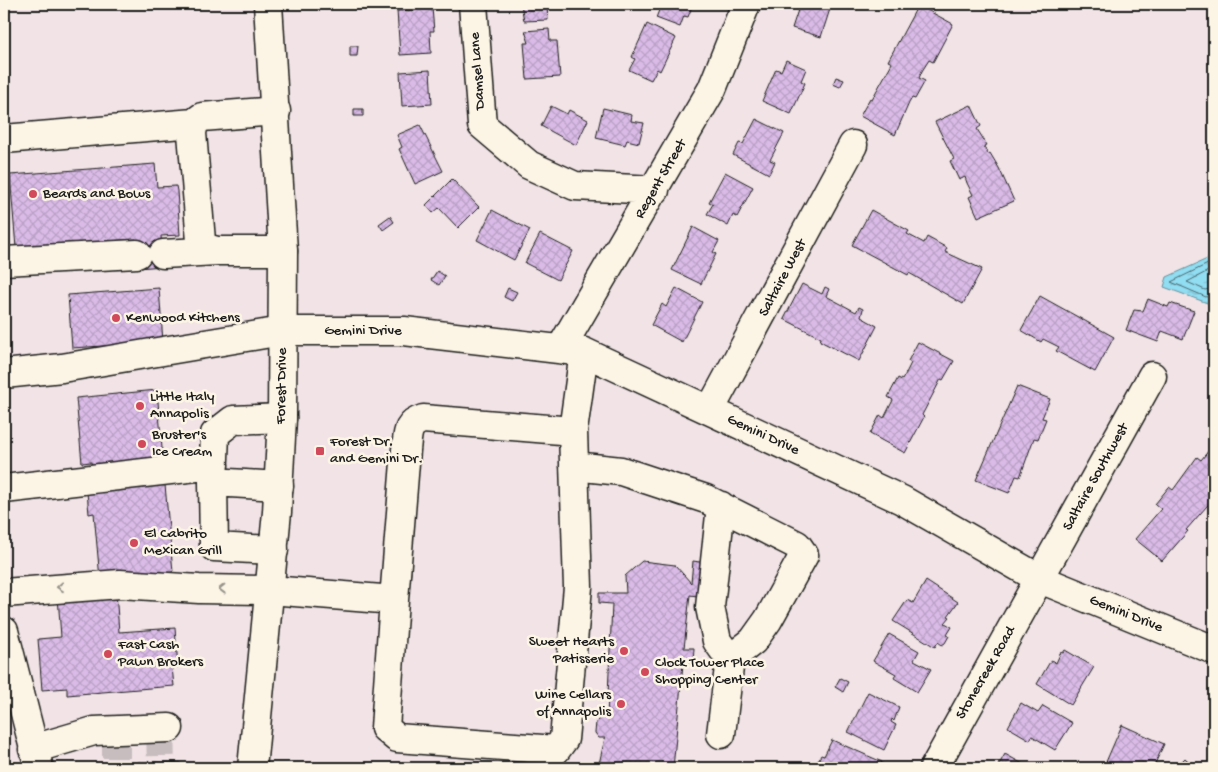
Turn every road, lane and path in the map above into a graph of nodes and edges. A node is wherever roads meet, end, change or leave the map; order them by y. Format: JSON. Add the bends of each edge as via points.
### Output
{"nodes":[{"id":1,"x":268,"y":4,"type":"edge"},
{"id":2,"x":473,"y":4,"type":"edge"},
{"id":3,"x":746,"y":4,"type":"edge"},
{"id":4,"x":276,"y":111,"type":"junction"},
{"id":5,"x":194,"y":123,"type":"junction"},
{"id":6,"x":4,"y":139,"type":"edge"},
{"id":7,"x":853,"y":145,"type":"dead end"},
{"id":8,"x":655,"y":190,"type":"junction"},
{"id":9,"x":217,"y":251,"type":"junction"},
{"id":10,"x":283,"y":251,"type":"junction"},
{"id":11,"x":4,"y":261,"type":"edge"},
{"id":12,"x":282,"y":331,"type":"junction"},
{"id":13,"x":572,"y":350,"type":"junction"},
{"id":14,"x":4,"y":374,"type":"edge"},
{"id":15,"x":1152,"y":376,"type":"dead end"},
{"id":16,"x":710,"y":410,"type":"junction"},
{"id":17,"x":282,"y":418,"type":"junction"},
{"id":18,"x":573,"y":431,"type":"junction"},
{"id":19,"x":574,"y":466,"type":"junction"},
{"id":20,"x":213,"y":474,"type":"junction"},
{"id":21,"x":279,"y":486,"type":"junction"},
{"id":22,"x":4,"y":489,"type":"edge"},
{"id":23,"x":721,"y":506,"type":"junction"},
{"id":24,"x":274,"y":550,"type":"junction"},
{"id":25,"x":1040,"y":579,"type":"junction"},
{"id":26,"x":270,"y":590,"type":"junction"},
{"id":27,"x":4,"y":593,"type":"edge"},
{"id":28,"x":394,"y":600,"type":"junction"},
{"id":29,"x":4,"y":632,"type":"edge"},
{"id":30,"x":1214,"y":650,"type":"edge"},
{"id":31,"x":730,"y":659,"type":"junction"},
{"id":32,"x":169,"y":728,"type":"dead end"},
{"id":33,"x":721,"y":734,"type":"dead end"},
{"id":34,"x":36,"y":759,"type":"edge"},
{"id":35,"x":252,"y":768,"type":"edge"},
{"id":36,"x":934,"y":768,"type":"edge"}],
"edges":[{"from":1,"to":4,"type":"street","name":"Forest Drive"},
{"from":2,"to":8,"type":"street","name":"Damsel Lane","via":[[482,125],[529,165],[576,186]]},
{"from":3,"to":8,"type":"street","name":"Regent Street","via":[[712,89]]},
{"from":4,"to":5,"type":"street","via":[[202,117]]},
{"from":4,"to":10,"type":"street","name":"Forest Drive"},
{"from":5,"to":6,"type":"street"},
{"from":5,"to":9,"type":"street","via":[[192,133],[201,241],[206,248]]},
{"from":7,"to":16,"type":"street","name":"Saltaire West"},
{"from":8,"to":13,"type":"street","name":"Regent Street"},
{"from":9,"to":10,"type":"street"},
{"from":9,"to":11,"type":"street"},
{"from":10,"to":12,"type":"street","name":"Forest Drive"},
{"from":12,"to":13,"type":"street","name":"Gemini Drive","via":[[404,331]]},
{"from":12,"to":14,"type":"street","name":"Gemini Drive","via":[[62,368]]},
{"from":12,"to":17,"type":"street","name":"Forest Drive"},
{"from":13,"to":16,"type":"street","name":"Gemini Drive"},
{"from":13,"to":18,"type":"street"},
{"from":15,"to":25,"type":"street","name":"Saltaire Southwest"},
{"from":16,"to":25,"type":"street","name":"Gemini Drive","via":[[902,500]]},
{"from":17,"to":20,"type":"street","via":[[233,420],[215,434]]},
{"from":17,"to":21,"type":"street","name":"Forest Drive"},
{"from":18,"to":19,"type":"street"},
{"from":18,"to":28,"type":"street","via":[[423,419],[412,422],[406,442]]},
{"from":19,"to":23,"type":"street","via":[[621,471]]},
{"from":19,"to":28,"type":"street","via":[[578,587],[564,739],[556,750],[396,738],[385,728]]},
{"from":20,"to":21,"type":"street"},
{"from":20,"to":22,"type":"street"},
{"from":20,"to":24,"type":"street","via":[[214,547]]},
{"from":21,"to":24,"type":"street","name":"Forest Drive"},
{"from":23,"to":31,"type":"street","via":[[710,607],[717,641]]},
{"from":23,"to":31,"type":"street","via":[[797,545],[804,555],[768,620],[753,641]]},
{"from":24,"to":26,"type":"street","name":"Forest Drive"},
{"from":25,"to":30,"type":"street","name":"Gemini Drive"},
{"from":25,"to":36,"type":"street","name":"Stonecreek Road"},
{"from":26,"to":27,"type":"street","one_way":true,"via":[[120,584]]},
{"from":26,"to":28,"type":"street"},
{"from":26,"to":35,"type":"street","name":"Forest Drive"},
{"from":29,"to":34,"type":"street"},
{"from":31,"to":33,"type":"street"},
{"from":32,"to":34,"type":"street","via":[[94,731]]}]}
